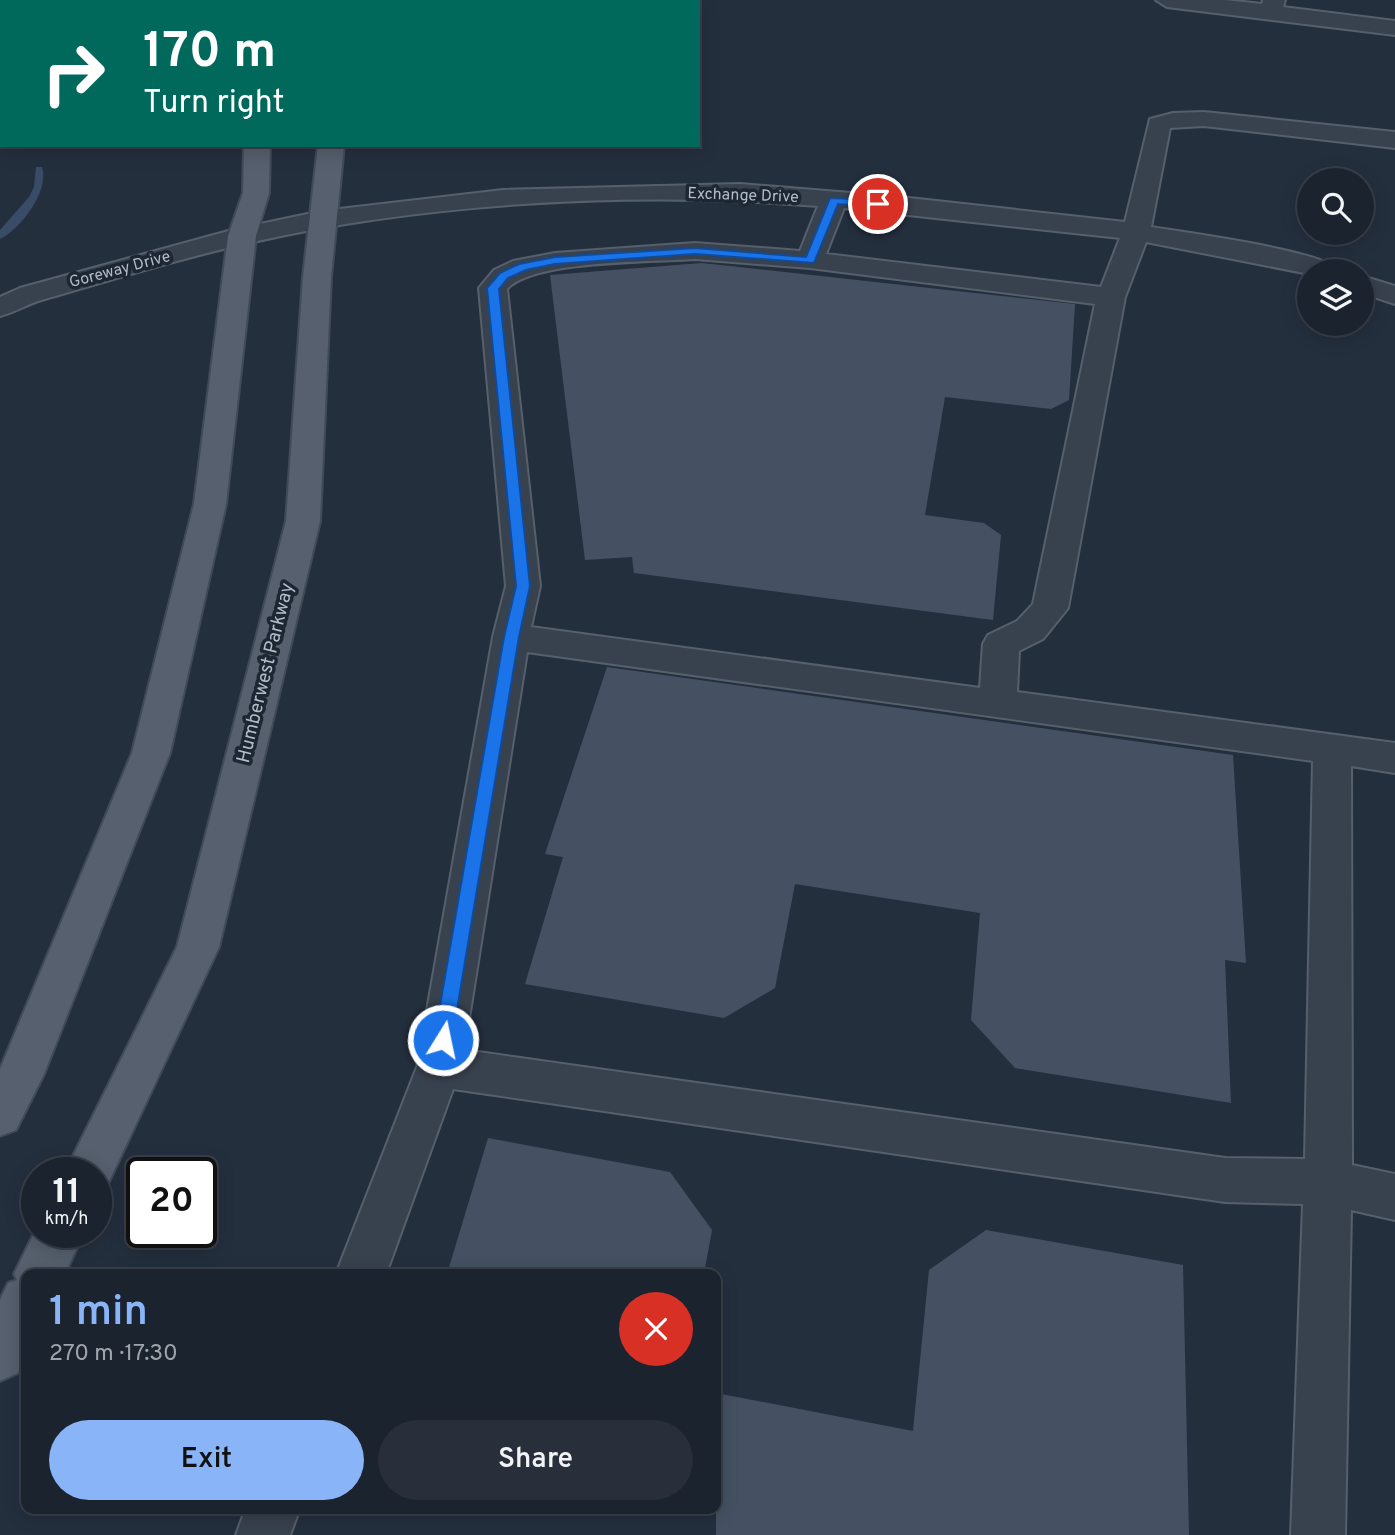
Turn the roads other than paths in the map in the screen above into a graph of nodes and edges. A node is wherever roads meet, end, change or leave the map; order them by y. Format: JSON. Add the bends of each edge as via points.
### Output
{"nodes":[{"id":1,"x":1167,"y":0,"type":"edge"},
{"id":2,"x":1272,"y":6,"type":"edge"},
{"id":3,"x":1395,"y":28,"type":"edge"},
{"id":4,"x":1395,"y":140,"type":"edge"},
{"id":5,"x":257,"y":147,"type":"edge"},
{"id":6,"x":331,"y":147,"type":"edge"},
{"id":7,"x":834,"y":200,"type":"junction"},
{"id":8,"x":322,"y":219,"type":"junction"},
{"id":9,"x":1136,"y":232,"type":"junction"},
{"id":10,"x":242,"y":236,"type":"junction"},
{"id":11,"x":810,"y":260,"type":"junction"},
{"id":12,"x":1297,"y":261,"type":"edge"},
{"id":13,"x":1374,"y":288,"type":"edge"},
{"id":14,"x":1395,"y":295,"type":"edge"},
{"id":15,"x":1111,"y":297,"type":"junction"},
{"id":16,"x":0,"y":307,"type":"edge"},
{"id":17,"x":511,"y":637,"type":"junction"},
{"id":18,"x":998,"y":704,"type":"junction"},
{"id":19,"x":1332,"y":750,"type":"junction"},
{"id":20,"x":1395,"y":758,"type":"edge"},
{"id":21,"x":439,"y":1067,"type":"junction"},
{"id":22,"x":0,"y":1115,"type":"edge"},
{"id":23,"x":96,"y":1157,"type":"edge"},
{"id":24,"x":1328,"y":1182,"type":"junction"},
{"id":25,"x":1395,"y":1197,"type":"edge"},
{"id":26,"x":52,"y":1248,"type":"edge"},
{"id":27,"x":42,"y":1269,"type":"edge"},
{"id":28,"x":363,"y":1269,"type":"edge"},
{"id":29,"x":21,"y":1311,"type":"edge"},
{"id":30,"x":0,"y":1355,"type":"edge"},
{"id":31,"x":270,"y":1514,"type":"edge"},
{"id":32,"x":262,"y":1535,"type":"edge"},
{"id":33,"x":1318,"y":1535,"type":"edge"}],
"edges":[{"from":1,"to":2,"type":"street"},
{"from":2,"to":3,"type":"street"},
{"from":4,"to":9,"type":"street","via":[[1204,119],[1159,124]]},
{"from":5,"to":10,"type":"main road","via":[[256,193]]},
{"from":6,"to":8,"type":"main road","name":"Humberwest Parkway"},
{"from":7,"to":8,"type":"street","name":"Exchange Drive","via":[[740,192],[503,198]]},
{"from":7,"to":9,"type":"street","name":"Exchange Drive"},
{"from":7,"to":11,"type":"street"},
{"from":8,"to":10,"type":"street","name":"Exchange Drive"},
{"from":8,"to":23,"type":"main road","name":"Humberwest Parkway","via":[[303,521],[198,947]]},
{"from":9,"to":12,"type":"street","name":"Exchange Drive"},
{"from":9,"to":15,"type":"street"},
{"from":10,"to":16,"type":"street","name":"Goreway Drive","via":[[30,294]]},
{"from":10,"to":22,"type":"main road","via":[[210,504],[151,753],[21,1074]]},
{"from":11,"to":15,"type":"street"},
{"from":11,"to":17,"type":"street","via":[[695,251],[555,261],[523,267],[504,276],[493,288],[523,586]]},
{"from":13,"to":14,"type":"street"},
{"from":15,"to":18,"type":"street","via":[[1050,608],[1030,630],[1001,644]]},
{"from":17,"to":18,"type":"street"},
{"from":17,"to":21,"type":"street"},
{"from":18,"to":19,"type":"street"},
{"from":19,"to":20,"type":"street"},
{"from":19,"to":24,"type":"street"},
{"from":21,"to":24,"type":"street","via":[[1225,1180]]},
{"from":21,"to":28,"type":"street"},
{"from":24,"to":25,"type":"street"},
{"from":24,"to":33,"type":"street"},
{"from":26,"to":27,"type":"main road"},
{"from":29,"to":30,"type":"main road"},
{"from":31,"to":32,"type":"street"}]}
